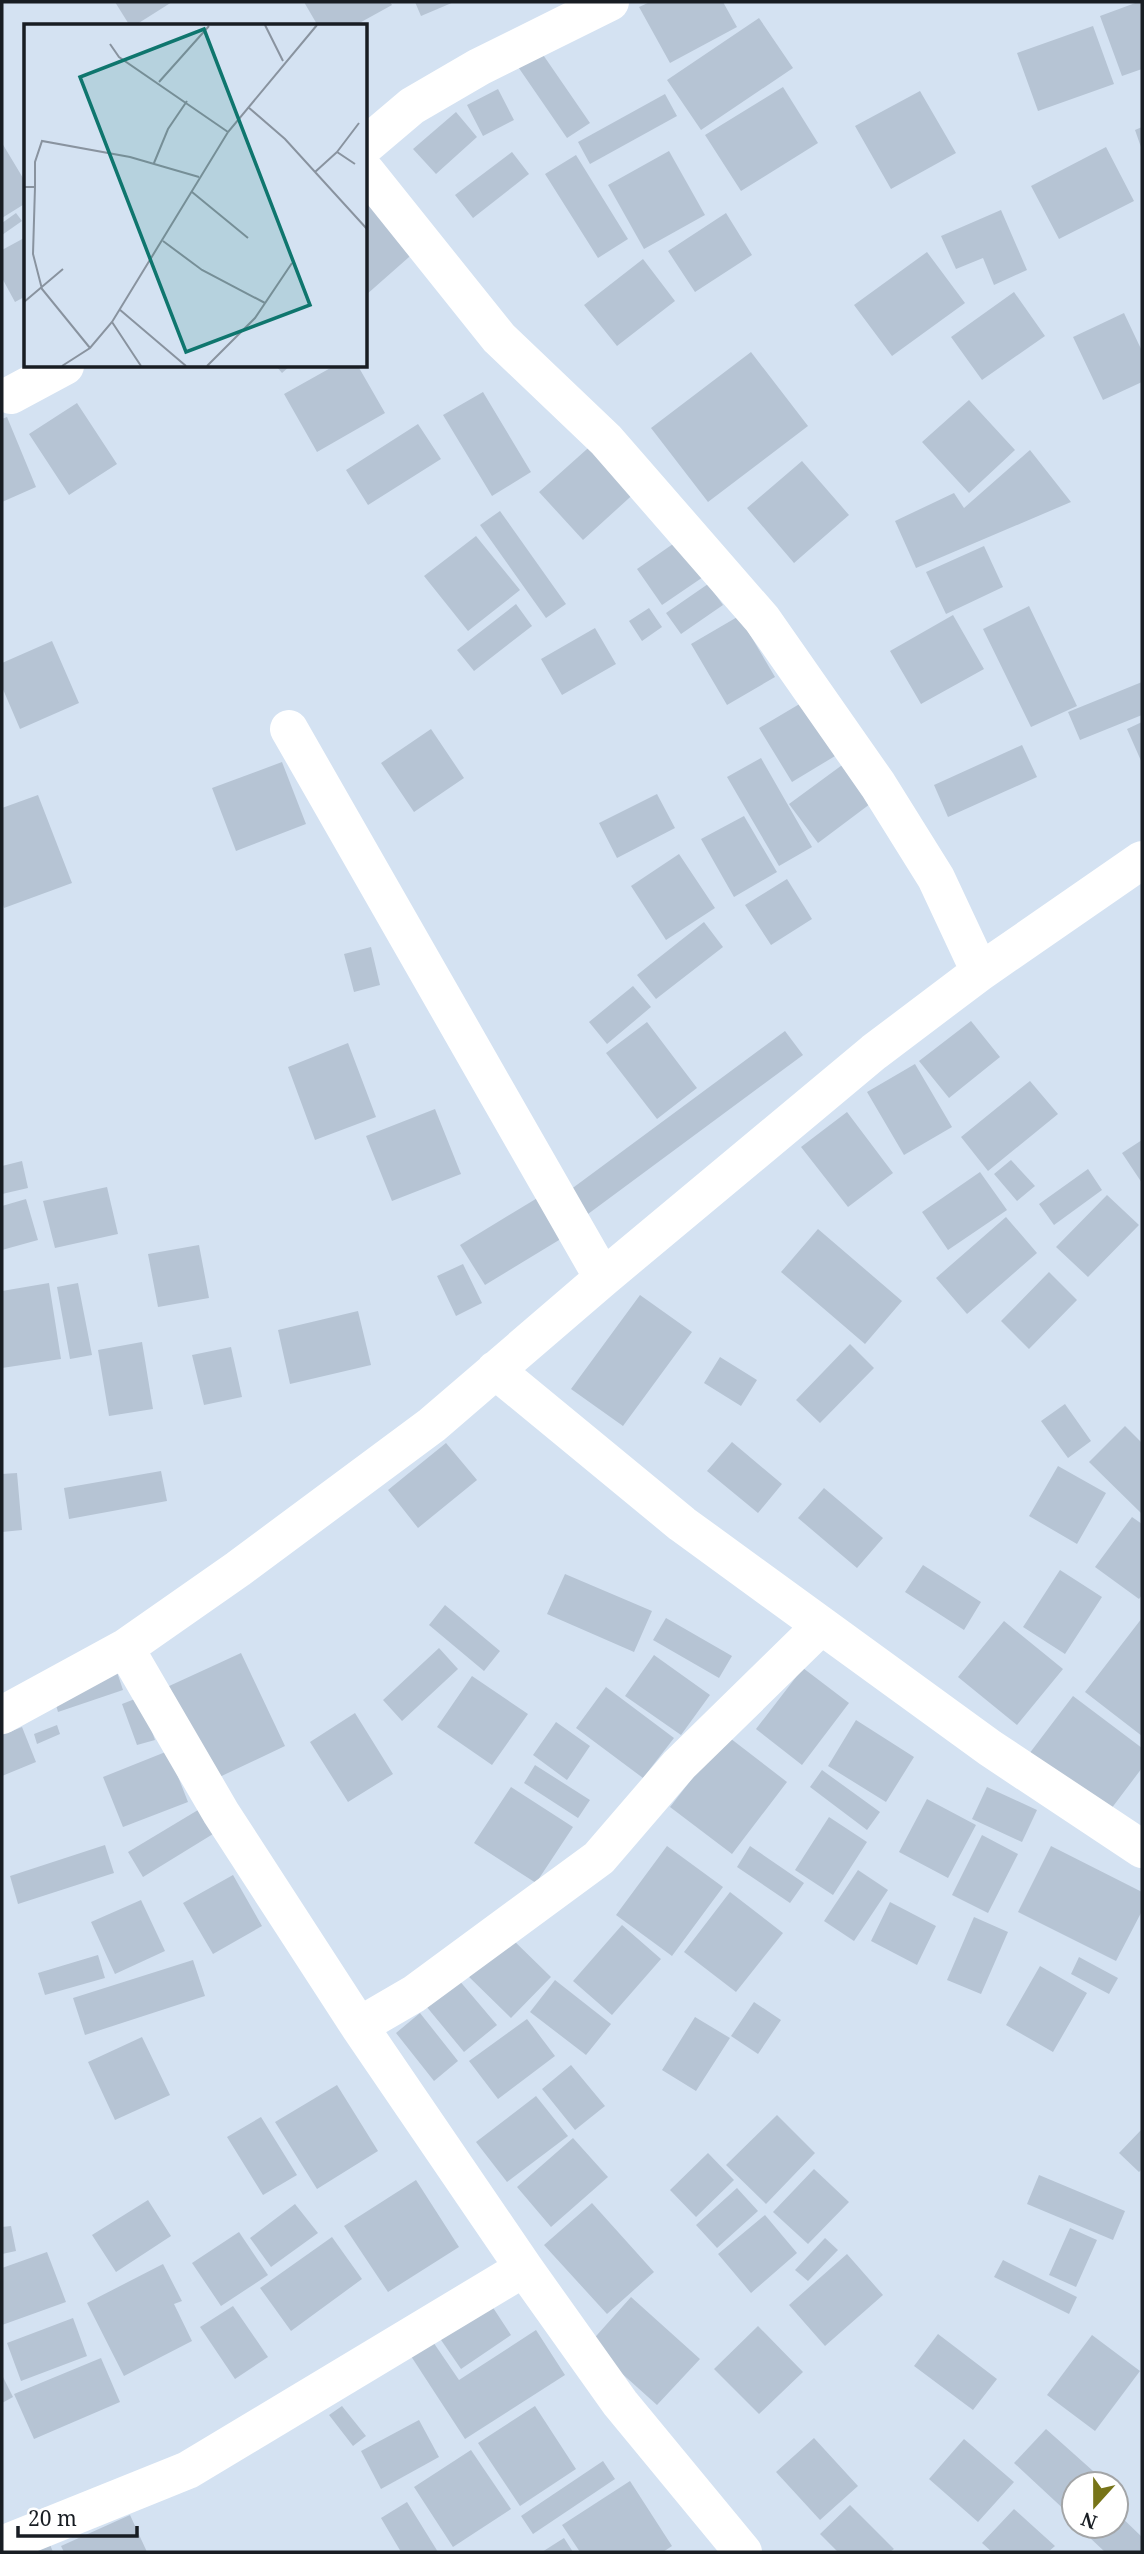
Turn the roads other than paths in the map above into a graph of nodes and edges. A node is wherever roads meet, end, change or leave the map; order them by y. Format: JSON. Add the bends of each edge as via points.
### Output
{"nodes":[{"id":1,"x":610,"y":2,"type":"edge"},
{"id":2,"x":368,"y":143,"type":"edge"},
{"id":3,"x":368,"y":175,"type":"edge"},
{"id":4,"x":61,"y":368,"type":"edge"},
{"id":5,"x":11,"y":395,"type":"dead end"},
{"id":6,"x":289,"y":729,"type":"dead end"},
{"id":7,"x":1142,"y":860,"type":"edge"},
{"id":8,"x":980,"y":972,"type":"junction"},
{"id":9,"x":603,"y":1278,"type":"junction"},
{"id":10,"x":495,"y":1370,"type":"junction"},
{"id":11,"x":821,"y":1626,"type":"junction"},
{"id":12,"x":125,"y":1648,"type":"junction"},
{"id":13,"x":2,"y":1716,"type":"edge"},
{"id":14,"x":1142,"y":1849,"type":"edge"},
{"id":15,"x":359,"y":2026,"type":"junction"},
{"id":16,"x":524,"y":2268,"type":"junction"},
{"id":17,"x":2,"y":2545,"type":"edge"},
{"id":18,"x":743,"y":2552,"type":"edge"}],
"edges":[{"from":1,"to":2,"type":"street","via":[[478,67],[412,106]]},
{"from":3,"to":8,"type":"street","via":[[499,338],[606,440],[762,619],[878,785],[936,878]]},
{"from":4,"to":5,"type":"street"},
{"from":6,"to":9,"type":"street"},
{"from":7,"to":8,"type":"street"},
{"from":8,"to":9,"type":"street","via":[[874,1052]]},
{"from":9,"to":10,"type":"street"},
{"from":10,"to":11,"type":"street","via":[[682,1524]]},
{"from":10,"to":12,"type":"street","via":[[432,1425]]},
{"from":11,"to":14,"type":"street","via":[[990,1748]]},
{"from":11,"to":15,"type":"street","via":[[679,1765],[599,1858],[414,1994]]},
{"from":12,"to":13,"type":"street"},
{"from":12,"to":15,"type":"street","via":[[221,1813]]},
{"from":15,"to":16,"type":"street"},
{"from":16,"to":17,"type":"street","via":[[188,2470]]},
{"from":16,"to":18,"type":"street","via":[[620,2403]]}]}
